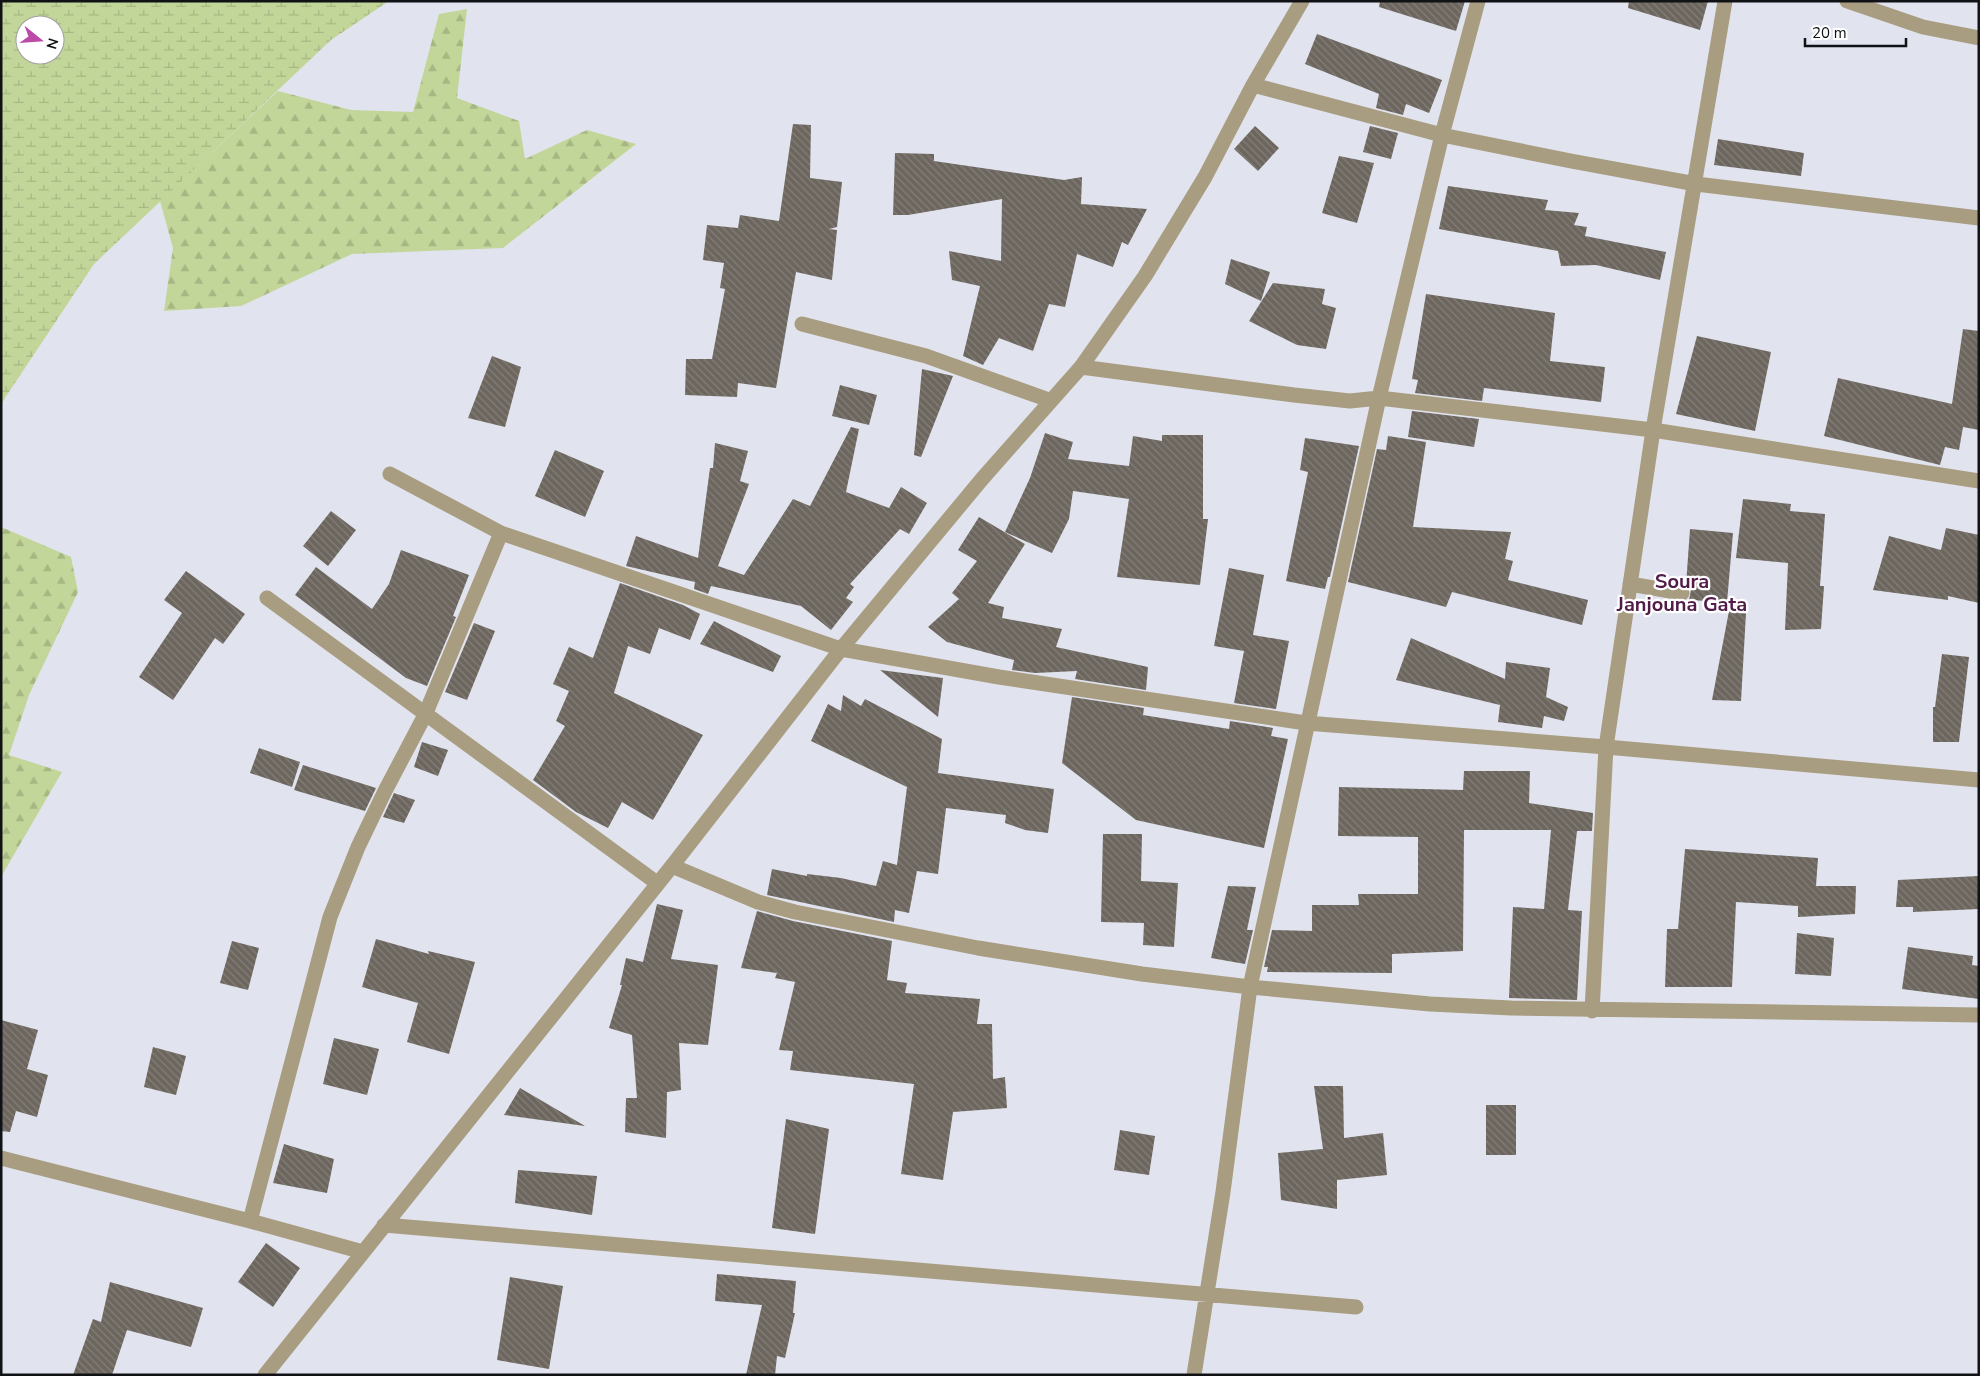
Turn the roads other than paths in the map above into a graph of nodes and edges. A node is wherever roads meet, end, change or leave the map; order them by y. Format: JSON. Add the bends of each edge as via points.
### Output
{"nodes":[{"id":1,"x":1302,"y":1,"type":"edge"},
{"id":2,"x":1478,"y":1,"type":"edge"},
{"id":3,"x":1726,"y":1,"type":"edge"},
{"id":4,"x":1847,"y":1,"type":"edge"},
{"id":5,"x":1979,"y":38,"type":"edge"},
{"id":6,"x":1253,"y":85,"type":"junction"},
{"id":7,"x":1442,"y":135,"type":"junction"},
{"id":8,"x":1696,"y":184,"type":"junction"},
{"id":9,"x":1979,"y":218,"type":"edge"},
{"id":10,"x":802,"y":324,"type":"dead end"},
{"id":11,"x":1080,"y":367,"type":"junction"},
{"id":12,"x":1379,"y":398,"type":"junction"},
{"id":13,"x":1049,"y":400,"type":"junction"},
{"id":14,"x":1654,"y":430,"type":"junction"},
{"id":15,"x":390,"y":474,"type":"dead end"},
{"id":16,"x":1979,"y":481,"type":"edge"},
{"id":17,"x":501,"y":533,"type":"junction"},
{"id":18,"x":1630,"y":584,"type":"junction"},
{"id":19,"x":1682,"y":593,"type":"dead end"},
{"id":20,"x":267,"y":598,"type":"dead end"},
{"id":21,"x":841,"y":649,"type":"junction"},
{"id":22,"x":426,"y":715,"type":"junction"},
{"id":23,"x":1306,"y":723,"type":"junction"},
{"id":24,"x":1606,"y":747,"type":"junction"},
{"id":25,"x":1979,"y":780,"type":"edge"},
{"id":26,"x":672,"y":866,"type":"junction"},
{"id":27,"x":657,"y":883,"type":"junction"},
{"id":28,"x":1250,"y":987,"type":"junction"},
{"id":29,"x":1592,"y":1011,"type":"junction"},
{"id":30,"x":1979,"y":1015,"type":"edge"},
{"id":31,"x":1,"y":1158,"type":"edge"},
{"id":32,"x":250,"y":1221,"type":"junction"},
{"id":33,"x":384,"y":1226,"type":"junction"},
{"id":34,"x":363,"y":1252,"type":"junction"},
{"id":35,"x":1208,"y":1295,"type":"junction"},
{"id":36,"x":1356,"y":1307,"type":"dead end"},
{"id":37,"x":265,"y":1375,"type":"edge"},
{"id":38,"x":1194,"y":1375,"type":"edge"}],
"edges":[{"from":1,"to":6,"type":"street"},
{"from":2,"to":7,"type":"street"},
{"from":3,"to":8,"type":"street"},
{"from":4,"to":5,"type":"street","via":[[1923,28]]},
{"from":6,"to":7,"type":"street"},
{"from":6,"to":11,"type":"street","via":[[1205,178],[1145,276]]},
{"from":7,"to":8,"type":"street"},
{"from":7,"to":12,"type":"street"},
{"from":8,"to":9,"type":"street"},
{"from":8,"to":14,"type":"street"},
{"from":10,"to":13,"type":"street","via":[[926,356]]},
{"from":11,"to":12,"type":"street","via":[[1350,401]]},
{"from":11,"to":13,"type":"street"},
{"from":12,"to":14,"type":"street"},
{"from":12,"to":23,"type":"street"},
{"from":13,"to":21,"type":"street"},
{"from":14,"to":16,"type":"street"},
{"from":14,"to":18,"type":"street"},
{"from":15,"to":17,"type":"street"},
{"from":17,"to":21,"type":"street"},
{"from":17,"to":22,"type":"street"},
{"from":18,"to":19,"type":"street"},
{"from":18,"to":24,"type":"street"},
{"from":20,"to":22,"type":"street"},
{"from":21,"to":23,"type":"street","via":[[999,677]]},
{"from":21,"to":26,"type":"street"},
{"from":22,"to":27,"type":"street"},
{"from":22,"to":32,"type":"street","via":[[358,847],[330,917]]},
{"from":23,"to":24,"type":"street"},
{"from":23,"to":28,"type":"street"},
{"from":24,"to":25,"type":"street"},
{"from":24,"to":29,"type":"street"},
{"from":26,"to":27,"type":"street"},
{"from":26,"to":28,"type":"street","via":[[758,902],[795,912],[987,949],[1142,974]]},
{"from":27,"to":33,"type":"street"},
{"from":28,"to":29,"type":"street","via":[[1430,1004]]},
{"from":28,"to":35,"type":"street"},
{"from":29,"to":30,"type":"street"},
{"from":31,"to":32,"type":"street"},
{"from":32,"to":34,"type":"street"},
{"from":33,"to":34,"type":"street"},
{"from":33,"to":35,"type":"street"},
{"from":34,"to":37,"type":"street"},
{"from":35,"to":36,"type":"street"},
{"from":35,"to":38,"type":"street"}]}
